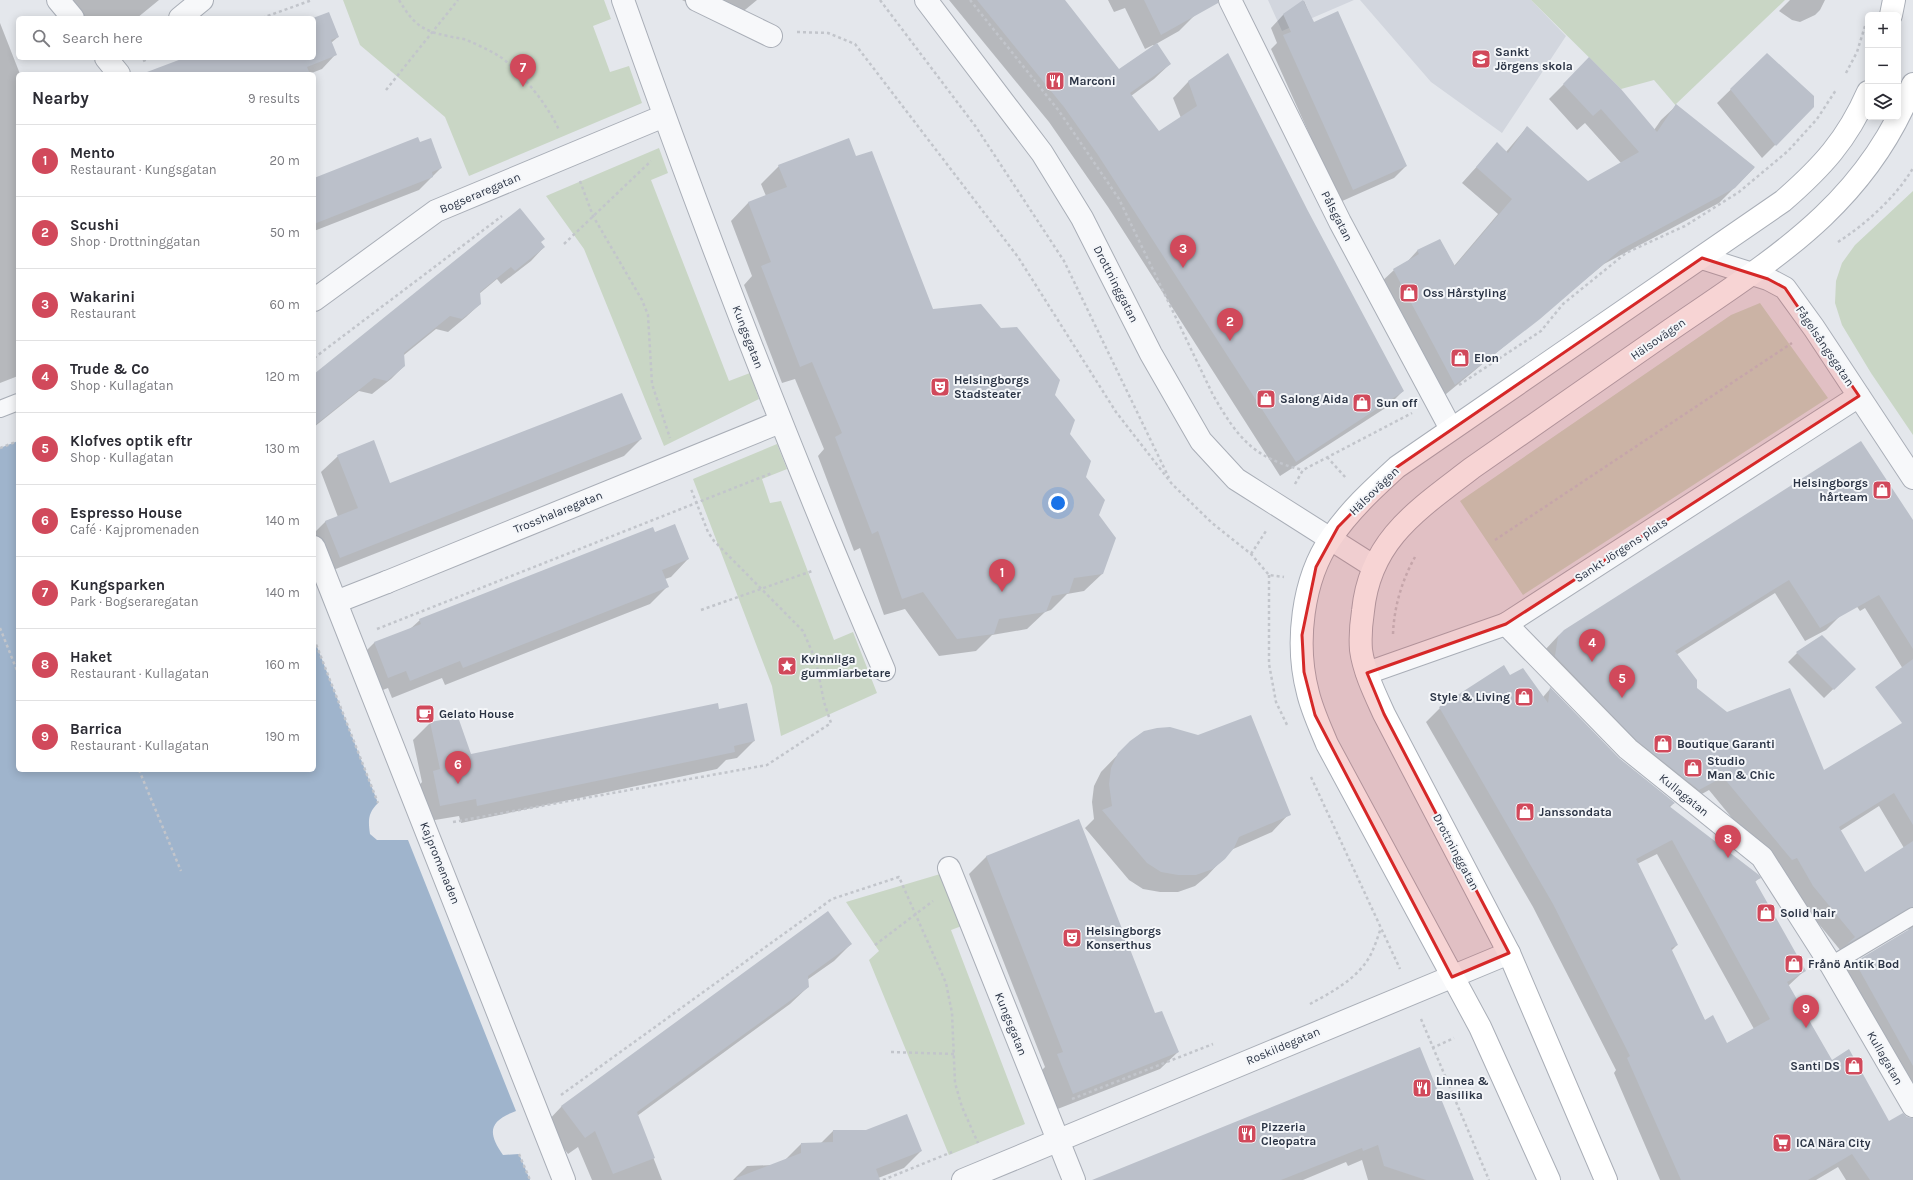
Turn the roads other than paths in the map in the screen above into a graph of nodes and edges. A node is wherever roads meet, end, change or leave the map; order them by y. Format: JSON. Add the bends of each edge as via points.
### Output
{"nodes":[{"id":1,"x":58,"y":0,"type":"edge"},
{"id":2,"x":202,"y":0,"type":"edge"},
{"id":3,"x":623,"y":0,"type":"edge"},
{"id":4,"x":698,"y":0,"type":"edge"},
{"id":5,"x":926,"y":0,"type":"edge"},
{"id":6,"x":1230,"y":0,"type":"edge"},
{"id":7,"x":1894,"y":0,"type":"edge"},
{"id":8,"x":1892,"y":12,"type":"edge"},
{"id":9,"x":71,"y":16,"type":"edge"},
{"id":10,"x":182,"y":16,"type":"edge"},
{"id":11,"x":771,"y":36,"type":"road end"},
{"id":12,"x":1913,"y":84,"type":"edge"},
{"id":13,"x":1865,"y":99,"type":"edge"},
{"id":14,"x":664,"y":116,"type":"junction"},
{"id":15,"x":1702,"y":258,"type":"junction"},
{"id":16,"x":1751,"y":274,"type":"junction"},
{"id":17,"x":316,"y":299,"type":"edge"},
{"id":18,"x":1859,"y":396,"type":"junction"},
{"id":19,"x":16,"y":403,"type":"edge"},
{"id":20,"x":0,"y":409,"type":"edge"},
{"id":21,"x":780,"y":422,"type":"junction"},
{"id":22,"x":1451,"y":429,"type":"junction"},
{"id":23,"x":1913,"y":478,"type":"edge"},
{"id":24,"x":1330,"y":539,"type":"junction"},
{"id":25,"x":316,"y":552,"type":"edge"},
{"id":26,"x":1374,"y":566,"type":"junction"},
{"id":27,"x":336,"y":602,"type":"junction"},
{"id":28,"x":1506,"y":624,"type":"junction"},
{"id":29,"x":884,"y":670,"type":"dead end"},
{"id":30,"x":1367,"y":673,"type":"junction"},
{"id":31,"x":953,"y":876,"type":"road end"},
{"id":32,"x":1913,"y":916,"type":"edge"},
{"id":33,"x":1509,"y":953,"type":"junction"},
{"id":34,"x":1831,"y":965,"type":"junction"},
{"id":35,"x":1452,"y":977,"type":"junction"},
{"id":36,"x":1913,"y":1106,"type":"edge"},
{"id":37,"x":1059,"y":1141,"type":"junction"},
{"id":38,"x":564,"y":1180,"type":"edge"},
{"id":39,"x":963,"y":1180,"type":"edge"},
{"id":40,"x":1074,"y":1180,"type":"edge"},
{"id":41,"x":1549,"y":1180,"type":"edge"},
{"id":42,"x":1606,"y":1180,"type":"edge"}],
"edges":[{"from":1,"to":9,"type":"street"},
{"from":2,"to":10,"type":"street"},
{"from":3,"to":14,"type":"street","name":"Kungsgatan"},
{"from":4,"to":11,"type":"street"},
{"from":5,"to":24,"type":"street","name":"Drottninggatan","via":[[1046,160],[1082,218],[1152,354],[1201,441],[1236,479]]},
{"from":6,"to":22,"type":"street","name":"Pålsgatan","via":[[1340,222]]},
{"from":7,"to":8,"type":"main road"},
{"from":12,"to":16,"type":"main road","name":"Hälsovägen","via":[[1897,120],[1878,153],[1843,198],[1802,236]]},
{"from":13,"to":15,"type":"main road","name":"Hälsovägen","via":[[1837,147],[1817,171],[1783,201]]},
{"from":14,"to":17,"type":"street","name":"Bogseraregatan","via":[[436,211]]},
{"from":14,"to":21,"type":"street","name":"Kungsgatan"},
{"from":15,"to":16,"type":"street","name":"Fågelsångsgatan"},
{"from":15,"to":22,"type":"main road","name":"Hälsovägen"},
{"from":16,"to":18,"type":"street","name":"Fågelsångsgatan","via":[[1785,288]]},
{"from":16,"to":26,"type":"main road","name":"Hälsovägen","via":[[1461,476],[1396,533],[1380,552]]},
{"from":18,"to":23,"type":"street","name":"Fågelsångsgatan"},
{"from":18,"to":28,"type":"street","name":"Sankt Jörgens plats"},
{"from":19,"to":20,"type":"lane"},
{"from":21,"to":27,"type":"street","name":"Trosshalaregatan"},
{"from":21,"to":29,"type":"street","name":"Kungsgatan"},
{"from":22,"to":24,"type":"main road","name":"Hälsovägen","via":[[1397,467],[1350,513]]},
{"from":24,"to":26,"type":"street","name":"Drottninggatan"},
{"from":24,"to":35,"type":"main road","via":[[1316,567],[1304,616],[1302,657],[1308,693],[1327,744]]},
{"from":25,"to":27,"type":"street","name":"Kajpromenaden"},
{"from":26,"to":30,"type":"main road","name":"Drottninggatan","via":[[1366,587],[1361,629],[1361,651]]},
{"from":27,"to":38,"type":"street","name":"Kajpromenaden"},
{"from":28,"to":30,"type":"street","name":"Sankt Jörgens plats"},
{"from":28,"to":34,"type":"street","name":"Kullagatan","via":[[1628,749],[1762,857]]},
{"from":30,"to":33,"type":"main road","name":"Drottninggatan","via":[[1384,714]]},
{"from":31,"to":37,"type":"street","name":"Kungsgatan"},
{"from":32,"to":34,"type":"lane"},
{"from":33,"to":35,"type":"street","name":"Roskildegatan"},
{"from":33,"to":42,"type":"main road","name":"Drottninggatan"},
{"from":34,"to":36,"type":"street","name":"Kullagatan"},
{"from":35,"to":37,"type":"street","name":"Roskildegatan"},
{"from":35,"to":41,"type":"main road","via":[[1480,1027]]},
{"from":37,"to":39,"type":"street","name":"Roskildegatan"},
{"from":37,"to":40,"type":"street","name":"Kungsgatan"}]}
